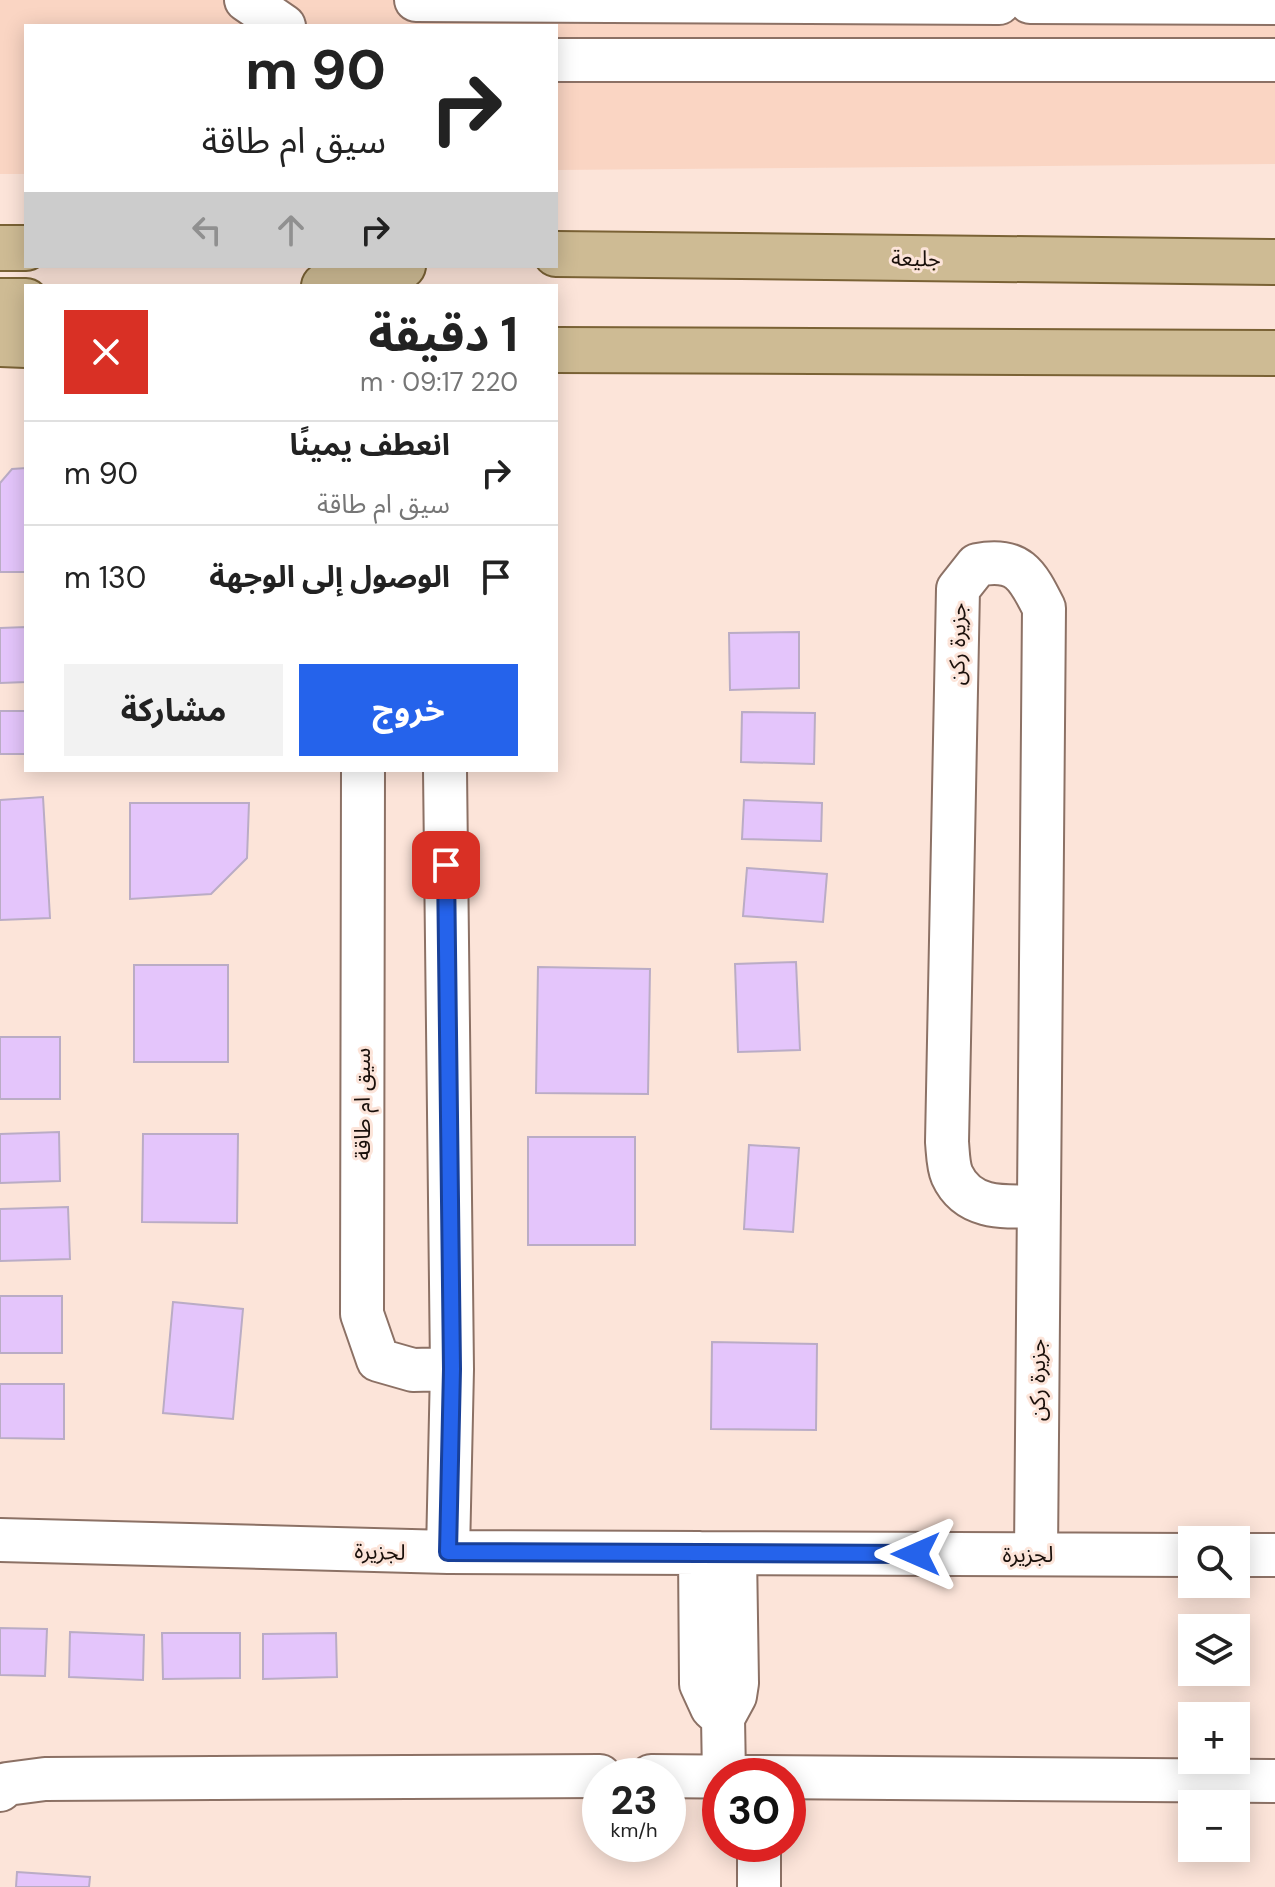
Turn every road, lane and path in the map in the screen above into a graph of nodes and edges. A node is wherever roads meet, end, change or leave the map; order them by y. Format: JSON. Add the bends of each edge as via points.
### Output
{"nodes":[{"id":1,"x":246,"y":0,"type":"edge"},
{"id":2,"x":416,"y":0,"type":"edge"},
{"id":3,"x":1015,"y":1,"type":"edge"},
{"id":4,"x":1275,"y":3,"type":"edge"},
{"id":5,"x":503,"y":9,"type":"edge"},
{"id":6,"x":281,"y":24,"type":"edge"},
{"id":7,"x":558,"y":60,"type":"edge"},
{"id":8,"x":999,"y":60,"type":"junction"},
{"id":9,"x":1061,"y":60,"type":"junction"},
{"id":10,"x":1275,"y":60,"type":"edge"},
{"id":11,"x":0,"y":248,"type":"edge"},
{"id":12,"x":24,"y":248,"type":"edge"},
{"id":13,"x":558,"y":254,"type":"edge"},
{"id":14,"x":1275,"y":262,"type":"edge"},
{"id":15,"x":395,"y":268,"type":"edge"},
{"id":16,"x":332,"y":284,"type":"edge"},
{"id":17,"x":0,"y":301,"type":"edge"},
{"id":18,"x":24,"y":301,"type":"edge"},
{"id":19,"x":0,"y":344,"type":"edge"},
{"id":20,"x":24,"y":345,"type":"edge"},
{"id":21,"x":558,"y":350,"type":"edge"},
{"id":22,"x":1275,"y":353,"type":"edge"},
{"id":23,"x":363,"y":772,"type":"edge"},
{"id":24,"x":445,"y":772,"type":"edge"},
{"id":25,"x":1037,"y":1206,"type":"junction"},
{"id":26,"x":452,"y":1369,"type":"junction"},
{"id":27,"x":0,"y":1540,"type":"edge"},
{"id":28,"x":448,"y":1552,"type":"junction"},
{"id":29,"x":718,"y":1553,"type":"junction"},
{"id":30,"x":1036,"y":1554,"type":"junction"},
{"id":31,"x":1178,"y":1555,"type":"edge"},
{"id":32,"x":1250,"y":1555,"type":"edge"},
{"id":33,"x":1275,"y":1555,"type":"edge"},
{"id":34,"x":724,"y":1758,"type":"edge"},
{"id":35,"x":582,"y":1776,"type":"edge"},
{"id":36,"x":806,"y":1776,"type":"edge"},
{"id":37,"x":1275,"y":1781,"type":"edge"},
{"id":38,"x":0,"y":1790,"type":"edge"},
{"id":39,"x":759,"y":1862,"type":"edge"},
{"id":40,"x":759,"y":1887,"type":"edge"}],
"edges":[{"from":1,"to":6,"type":"street"},
{"from":2,"to":5,"type":"street"},
{"from":3,"to":4,"type":"street"},
{"from":3,"to":5,"type":"street"},
{"from":3,"to":8,"type":"street"},
{"from":3,"to":9,"type":"street","via":[[1041,41]]},
{"from":7,"to":8,"type":"street"},
{"from":8,"to":9,"type":"street"},
{"from":9,"to":10,"type":"street"},
{"from":11,"to":12,"type":"main road"},
{"from":13,"to":14,"type":"main road","name":"جليعة"},
{"from":15,"to":16,"type":"main road"},
{"from":17,"to":18,"type":"main road"},
{"from":19,"to":20,"type":"main road"},
{"from":21,"to":22,"type":"main road"},
{"from":23,"to":26,"type":"street","name":"سيق ام طاقة","via":[[362,1314],[378,1360],[413,1370]]},
{"from":24,"to":26,"type":"street"},
{"from":25,"to":25,"type":"street","name":"جزيرة ركن","via":[[1044,608],[1031,581],[1014,565],[994,562],[977,565],[958,589],[947,1142],[951,1173],[966,1196],[1000,1207]]},
{"from":25,"to":30,"type":"street","name":"جزيرة ركن"},
{"from":26,"to":28,"type":"street"},
{"from":27,"to":28,"type":"street","name":"لجزيرة"},
{"from":28,"to":29,"type":"street","name":"لجزيرة"},
{"from":29,"to":30,"type":"street","name":"لجزيرة"},
{"from":29,"to":34,"type":"street","via":[[701,1684],[723,1718]]},
{"from":30,"to":31,"type":"street","name":"لجزيرة"},
{"from":32,"to":33,"type":"street"},
{"from":35,"to":38,"type":"street","via":[[45,1779],[7,1784]]},
{"from":36,"to":37,"type":"street"},
{"from":39,"to":40,"type":"street"}]}
